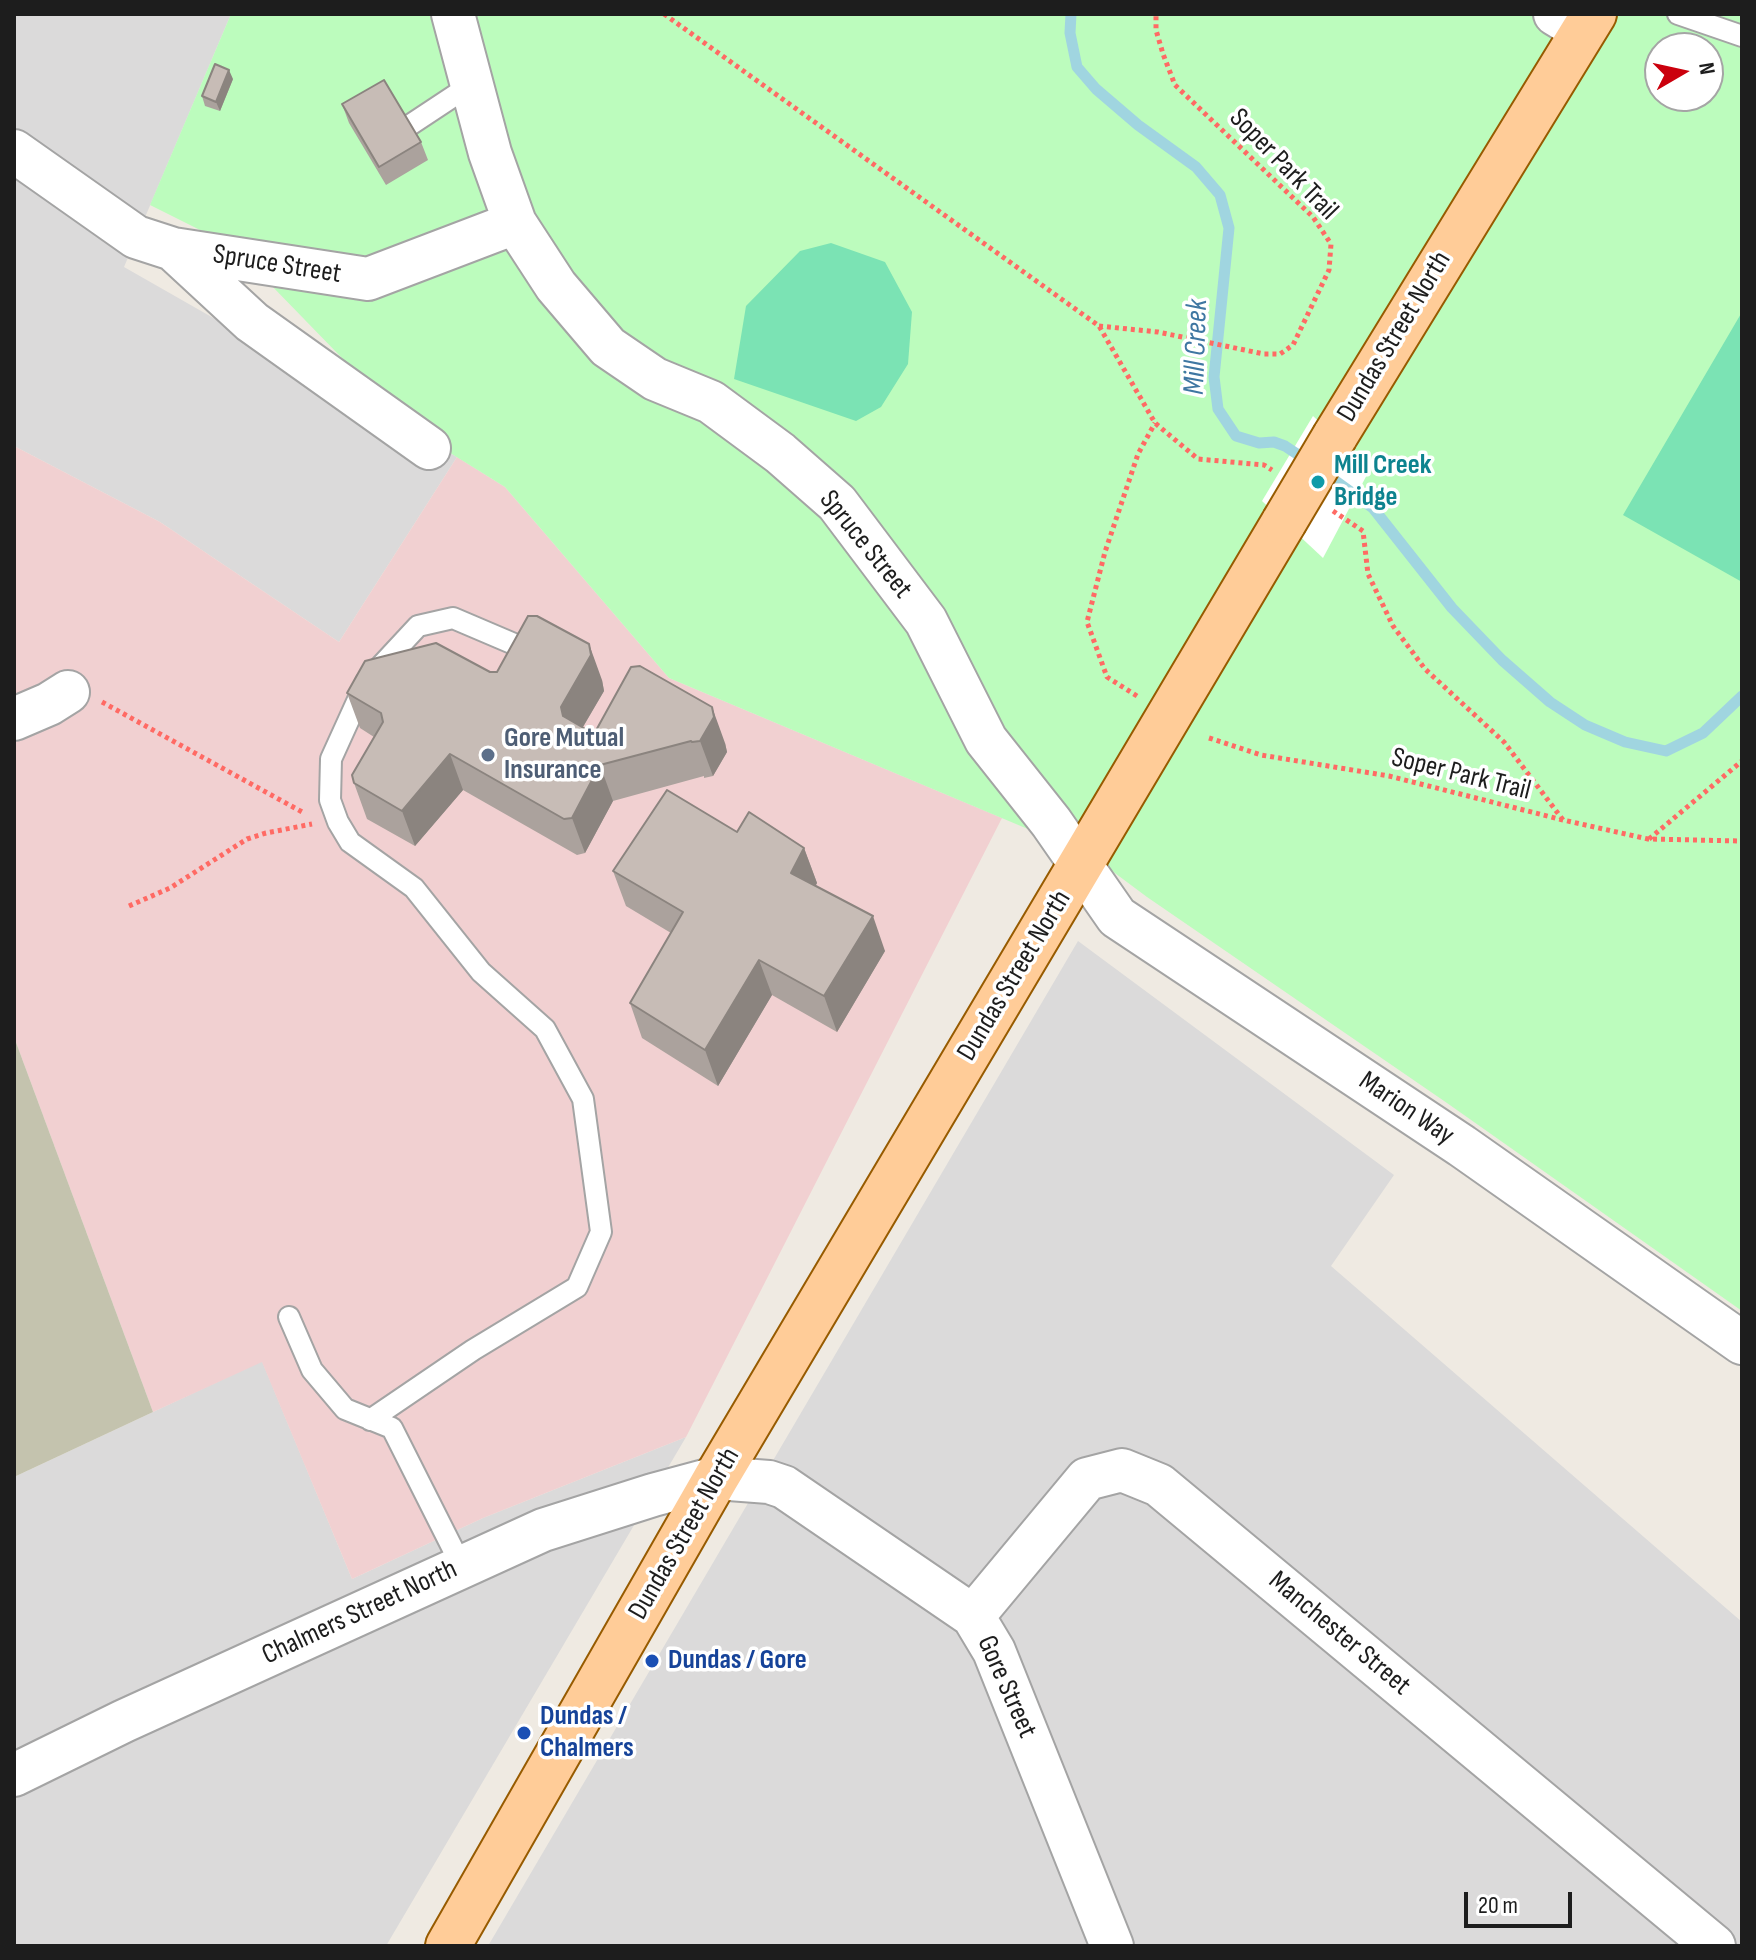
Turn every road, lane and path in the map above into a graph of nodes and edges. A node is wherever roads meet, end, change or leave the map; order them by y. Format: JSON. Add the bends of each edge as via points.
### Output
{"nodes":[{"id":1,"x":453,"y":14,"type":"edge"},
{"id":2,"x":664,"y":14,"type":"edge"},
{"id":3,"x":1156,"y":14,"type":"edge"},
{"id":4,"x":1678,"y":14,"type":"edge"},
{"id":5,"x":1577,"y":20,"type":"edge"},
{"id":6,"x":1742,"y":36,"type":"edge"},
{"id":7,"x":472,"y":84,"type":"junction"},
{"id":8,"x":410,"y":125,"type":"edge"},
{"id":9,"x":14,"y":151,"type":"edge"},
{"id":10,"x":515,"y":223,"type":"junction"},
{"id":11,"x":173,"y":249,"type":"junction"},
{"id":12,"x":1099,"y":326,"type":"junction"},
{"id":13,"x":1155,"y":423,"type":"junction"},
{"id":14,"x":429,"y":448,"type":"dead end"},
{"id":15,"x":1264,"y":465,"type":"dead end"},
{"id":16,"x":1363,"y":531,"type":"dead end"},
{"id":17,"x":514,"y":644,"type":"edge"},
{"id":18,"x":83,"y":696,"type":"joint"},
{"id":19,"x":1141,"y":699,"type":"dead end"},
{"id":20,"x":14,"y":719,"type":"edge"},
{"id":21,"x":1209,"y":738,"type":"dead end"},
{"id":22,"x":1742,"y":761,"type":"edge"},
{"id":23,"x":1563,"y":820,"type":"junction"},
{"id":24,"x":1648,"y":839,"type":"junction"},
{"id":25,"x":1742,"y":841,"type":"edge"},
{"id":26,"x":1081,"y":866,"type":"junction"},
{"id":27,"x":129,"y":906,"type":"dead end"},
{"id":28,"x":289,"y":1317,"type":"dead end"},
{"id":29,"x":1742,"y":1343,"type":"edge"},
{"id":30,"x":370,"y":1420,"type":"junction"},
{"id":31,"x":716,"y":1478,"type":"junction"},
{"id":32,"x":462,"y":1567,"type":"junction"},
{"id":33,"x":973,"y":1616,"type":"junction"},
{"id":34,"x":14,"y":1775,"type":"edge"},
{"id":35,"x":448,"y":1946,"type":"edge"},
{"id":36,"x":1112,"y":1946,"type":"edge"},
{"id":37,"x":1714,"y":1946,"type":"edge"}],
"edges":[{"from":1,"to":7,"type":"street","name":"Spruce Street"},
{"from":2,"to":12,"type":"path","name":"Soper Park Trail"},
{"from":3,"to":12,"type":"path","name":"Soper Park Trail","via":[[1156,30],[1175,85],[1313,217],[1331,244],[1329,270],[1293,345],[1280,354]]},
{"from":4,"to":6,"type":"lane"},
{"from":5,"to":26,"type":"main road","name":"Dundas Street North","bridge":true},
{"from":7,"to":8,"type":"lane"},
{"from":7,"to":10,"type":"street","name":"Spruce Street"},
{"from":9,"to":11,"type":"street","name":"Spruce Street","via":[[136,237]]},
{"from":10,"to":11,"type":"street","name":"Spruce Street","via":[[368,279]]},
{"from":10,"to":26,"type":"street","name":"Spruce Street","via":[[556,286],[608,347],[655,379],[711,402],[837,503],[926,621],[986,740]]},
{"from":11,"to":14,"type":"street","name":"Spruce Street","via":[[252,322]]},
{"from":12,"to":13,"type":"path","name":"Soper Park Trail"},
{"from":13,"to":15,"type":"path","name":"Soper Park Trail","via":[[1198,459]]},
{"from":13,"to":19,"type":"path","via":[[1138,454],[1087,622],[1107,677]]},
{"from":16,"to":23,"type":"path","name":"Soper Park Trail","via":[[1368,574],[1393,626],[1425,669],[1504,742]]},
{"from":17,"to":30,"type":"lane","via":[[453,618],[418,626],[366,682],[331,759],[330,800],[350,842],[414,888],[481,972],[545,1029],[583,1099],[601,1232],[577,1287]]},
{"from":18,"to":20,"type":"street"},
{"from":18,"to":27,"type":"path","via":[[321,823],[247,839],[170,888]]},
{"from":21,"to":23,"type":"path","name":"Soper Park Trail","via":[[1261,755],[1389,776]]},
{"from":22,"to":24,"type":"path"},
{"from":23,"to":24,"type":"path","name":"Soper Park Trail"},
{"from":24,"to":25,"type":"path","name":"Soper Park Trail"},
{"from":26,"to":29,"type":"street","name":"Marion Way","via":[[1117,917],[1462,1146]]},
{"from":26,"to":31,"type":"main road","name":"Dundas Street North"},
{"from":28,"to":30,"type":"lane","via":[[312,1370],[345,1409]]},
{"from":30,"to":32,"type":"lane","via":[[392,1428]]},
{"from":31,"to":32,"type":"street","name":"Chalmers Street North","via":[[543,1530]]},
{"from":31,"to":33,"type":"street","name":"Gore Street","via":[[784,1487]]},
{"from":31,"to":35,"type":"main road","name":"Dundas Street North"},
{"from":32,"to":34,"type":"street","name":"Chalmers Street North"},
{"from":33,"to":36,"type":"street","name":"Gore Street","via":[[994,1651]]},
{"from":33,"to":37,"type":"street","name":"Manchester Street","via":[[1087,1479],[1122,1470],[1159,1485]]}]}
